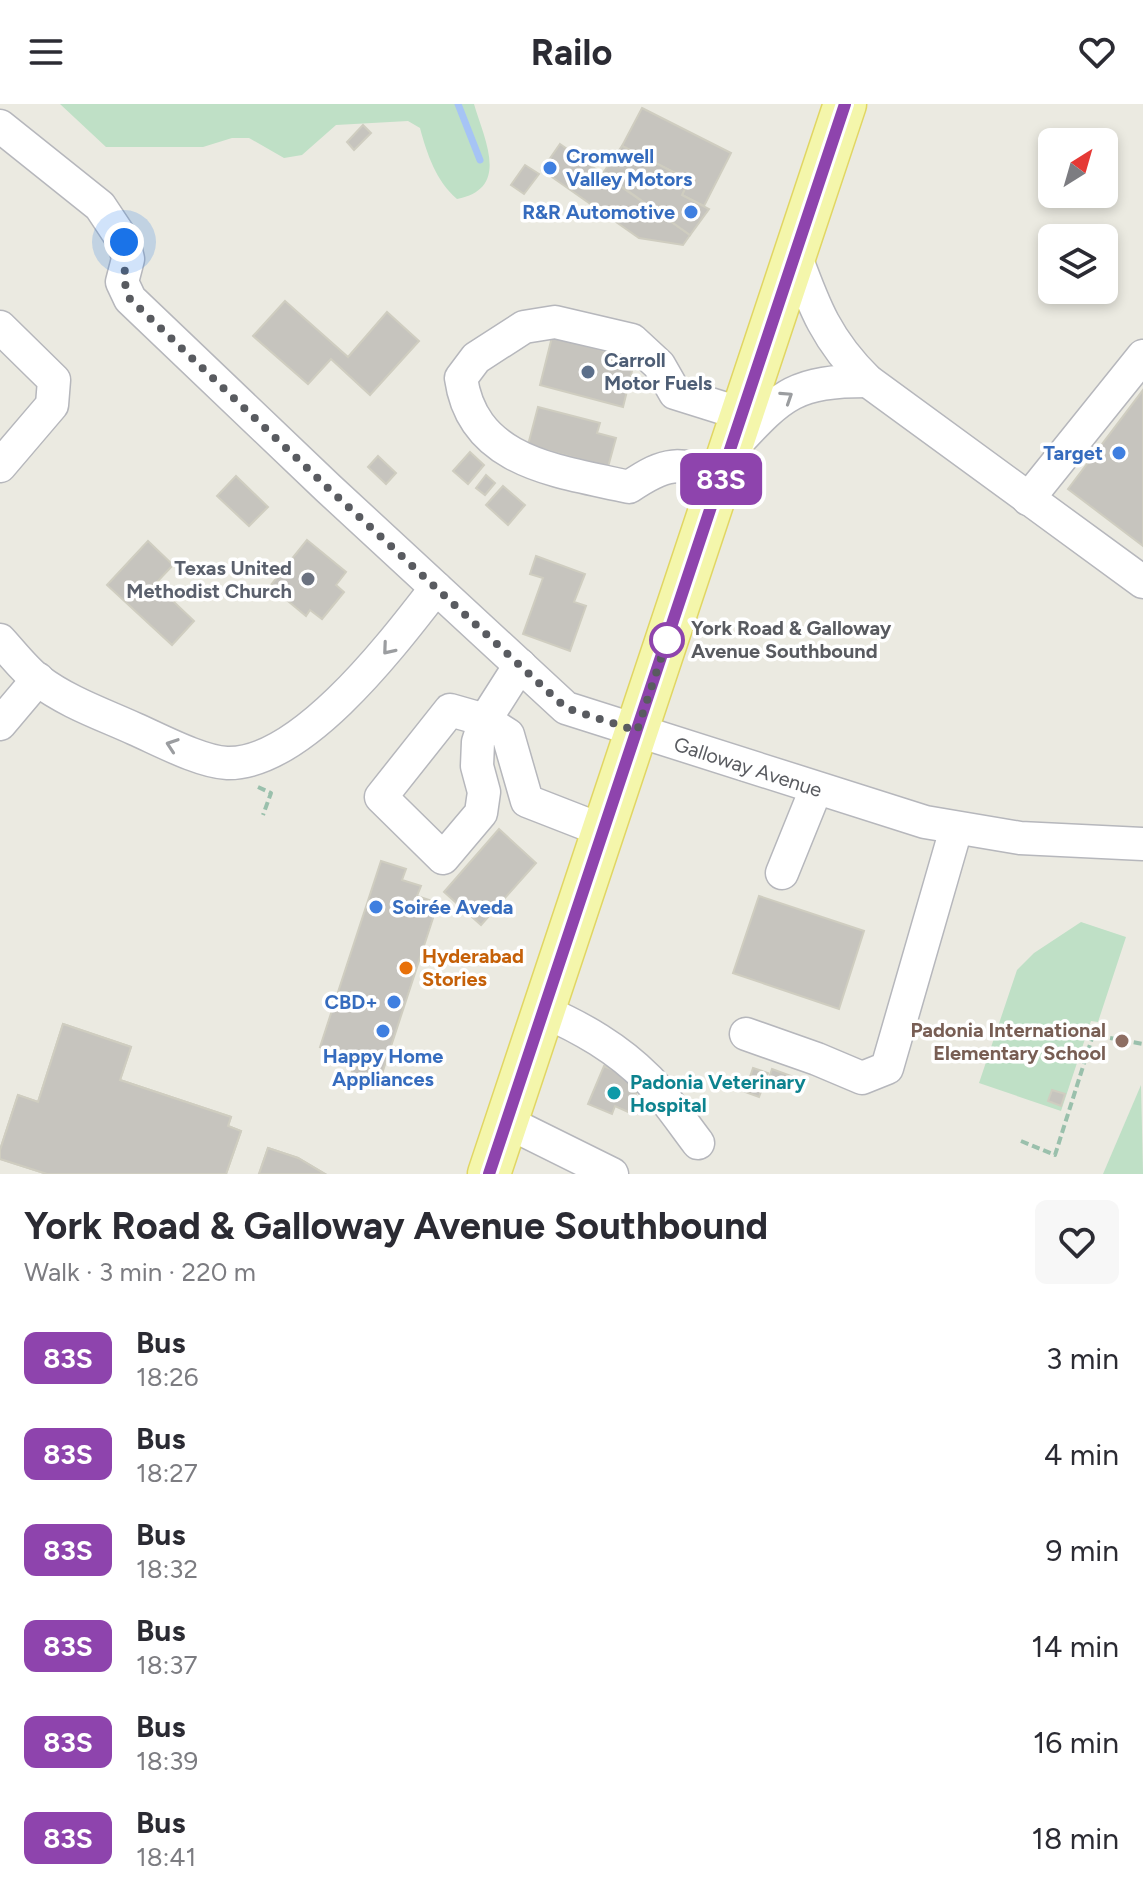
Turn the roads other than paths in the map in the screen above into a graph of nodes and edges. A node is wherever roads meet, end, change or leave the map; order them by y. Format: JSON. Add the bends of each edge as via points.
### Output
{"nodes":[{"id":1,"x":845,"y":104,"type":"edge"},
{"id":2,"x":0,"y":126,"type":"edge"},
{"id":3,"x":795,"y":254,"type":"junction"},
{"id":4,"x":0,"y":327,"type":"edge"},
{"id":5,"x":1143,"y":356,"type":"edge"},
{"id":6,"x":868,"y":381,"type":"junction"},
{"id":7,"x":731,"y":447,"type":"junction"},
{"id":8,"x":0,"y":466,"type":"edge"},
{"id":9,"x":1028,"y":499,"type":"junction"},
{"id":10,"x":1143,"y":582,"type":"edge"},
{"id":11,"x":436,"y":588,"type":"junction"},
{"id":12,"x":0,"y":640,"type":"edge"},
{"id":13,"x":520,"y":665,"type":"junction"},
{"id":14,"x":38,"y":679,"type":"junction"},
{"id":15,"x":0,"y":724,"type":"edge"},
{"id":16,"x":637,"y":731,"type":"junction"},
{"id":17,"x":816,"y":789,"type":"junction"},
{"id":18,"x":956,"y":829,"type":"junction"},
{"id":19,"x":604,"y":831,"type":"junction"},
{"id":20,"x":1143,"y":844,"type":"edge"},
{"id":21,"x":782,"y":873,"type":"dead end"},
{"id":22,"x":543,"y":1011,"type":"junction"},
{"id":23,"x":746,"y":1034,"type":"dead end"},
{"id":24,"x":507,"y":1122,"type":"junction"},
{"id":25,"x":698,"y":1143,"type":"dead end"},
{"id":26,"x":602,"y":1171,"type":"edge"},
{"id":27,"x":489,"y":1174,"type":"edge"}],
"edges":[{"from":1,"to":3,"type":"main road"},
{"from":2,"to":11,"type":"street","name":"Galloway Avenue","via":[[100,206],[124,242],[128,259],[122,282],[130,299]]},
{"from":3,"to":6,"type":"street","via":[[827,332]]},
{"from":3,"to":7,"type":"main road"},
{"from":4,"to":8,"type":"street","via":[[54,380],[52,405]]},
{"from":5,"to":9,"type":"street"},
{"from":7,"to":6,"type":"street","one_way":true,"via":[[794,391],[829,381]]},
{"from":6,"to":9,"type":"street"},
{"from":7,"to":7,"type":"street","via":[[675,393],[659,365],[632,340],[555,322],[524,327],[476,358],[461,378],[464,401],[477,419],[498,446],[523,461],[629,487],[653,471]]},
{"from":7,"to":16,"type":"main road"},
{"from":9,"to":10,"type":"street"},
{"from":11,"to":13,"type":"street","name":"Galloway Avenue"},
{"from":11,"to":14,"type":"street","one_way":true,"via":[[385,654],[323,716],[283,746],[228,763],[102,717]]},
{"from":12,"to":14,"type":"street"},
{"from":13,"to":16,"type":"street","name":"Galloway Avenue","via":[[566,708]]},
{"from":13,"to":19,"type":"street","via":[[485,720],[508,735],[527,801]]},
{"from":14,"to":15,"type":"street"},
{"from":16,"to":17,"type":"street","name":"Galloway Avenue"},
{"from":16,"to":19,"type":"main road"},
{"from":17,"to":18,"type":"street","name":"Galloway Avenue"},
{"from":17,"to":21,"type":"street"},
{"from":18,"to":20,"type":"street","name":"Galloway Avenue"},
{"from":18,"to":23,"type":"street","via":[[887,1068],[862,1078]]},
{"from":19,"to":22,"type":"main road"},
{"from":22,"to":24,"type":"main road"},
{"from":22,"to":25,"type":"street","via":[[612,1047],[649,1080]]},
{"from":24,"to":26,"type":"street"},
{"from":24,"to":27,"type":"main road"}]}
